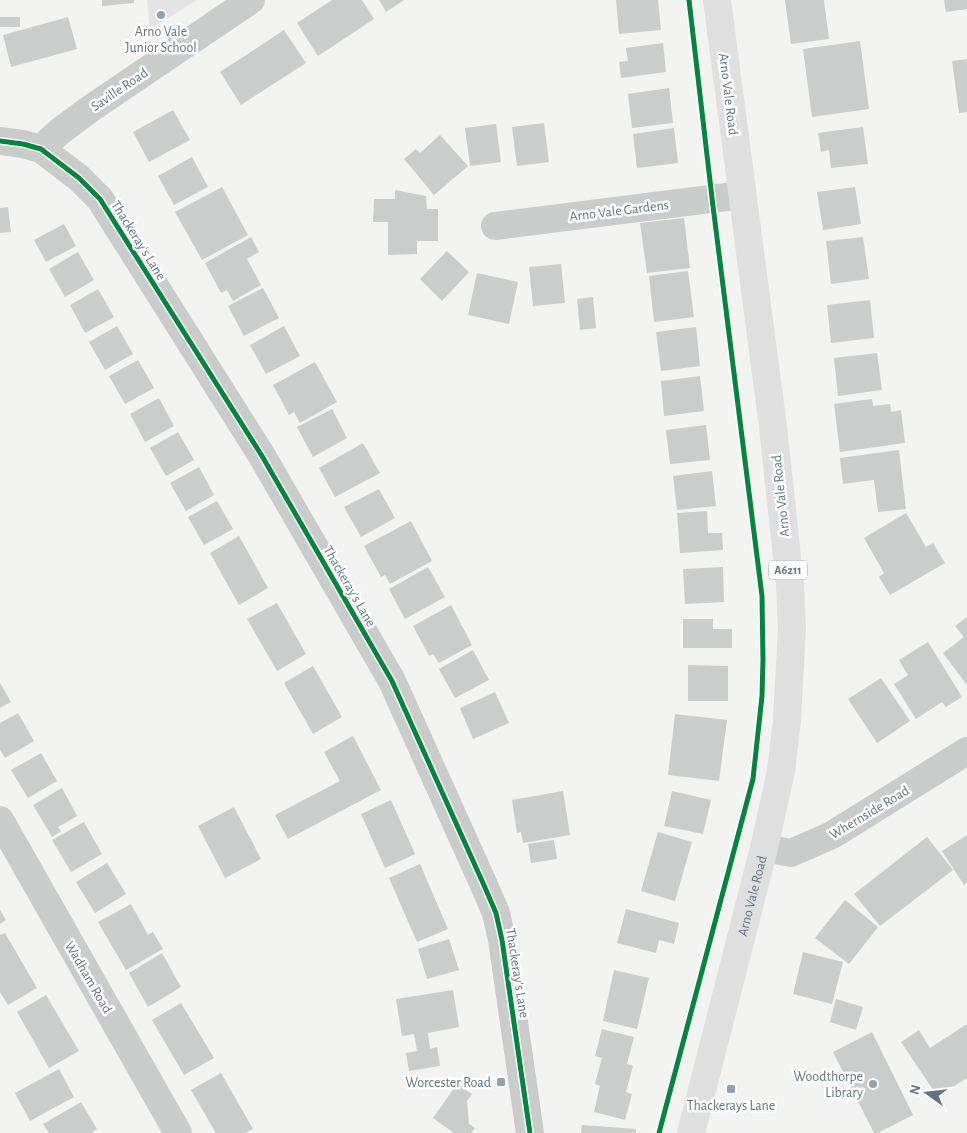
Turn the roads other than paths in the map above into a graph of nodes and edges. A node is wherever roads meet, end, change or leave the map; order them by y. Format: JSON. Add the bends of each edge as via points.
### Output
{"nodes":[{"id":1,"x":251,"y":0,"type":"edge"},
{"id":2,"x":716,"y":0,"type":"edge"},
{"id":3,"x":0,"y":141,"type":"edge"},
{"id":4,"x":41,"y":149,"type":"junction"},
{"id":5,"x":742,"y":195,"type":"junction"},
{"id":6,"x":495,"y":226,"type":"dead end"},
{"id":7,"x":967,"y":751,"type":"edge"},
{"id":8,"x":0,"y":820,"type":"edge"},
{"id":9,"x":764,"y":848,"type":"junction"},
{"id":10,"x":178,"y":1133,"type":"edge"},
{"id":11,"x":530,"y":1133,"type":"edge"},
{"id":12,"x":691,"y":1133,"type":"edge"}],
"edges":[{"from":1,"to":4,"type":"street","name":"Saville Road","via":[[90,109]]},
{"from":2,"to":5,"type":"main road","name":"Arno Vale Road","number":"A6211"},
{"from":3,"to":4,"type":"street","name":"Thackeray's Lane"},
{"from":4,"to":11,"type":"street","name":"Thackeray's Lane","via":[[79,178],[111,214],[262,456],[392,681],[496,913]]},
{"from":5,"to":6,"type":"street","name":"Arno Vale Gardens"},
{"from":5,"to":9,"type":"main road","name":"Arno Vale Road","number":"A6211","via":[[773,428],[792,629],[781,771]]},
{"from":7,"to":9,"type":"street","name":"Whernside Road","via":[[832,836],[791,853]]},
{"from":8,"to":10,"type":"street","name":"Wadham Road"},
{"from":9,"to":12,"type":"main road","name":"Arno Vale Road","number":"A6211"}]}
